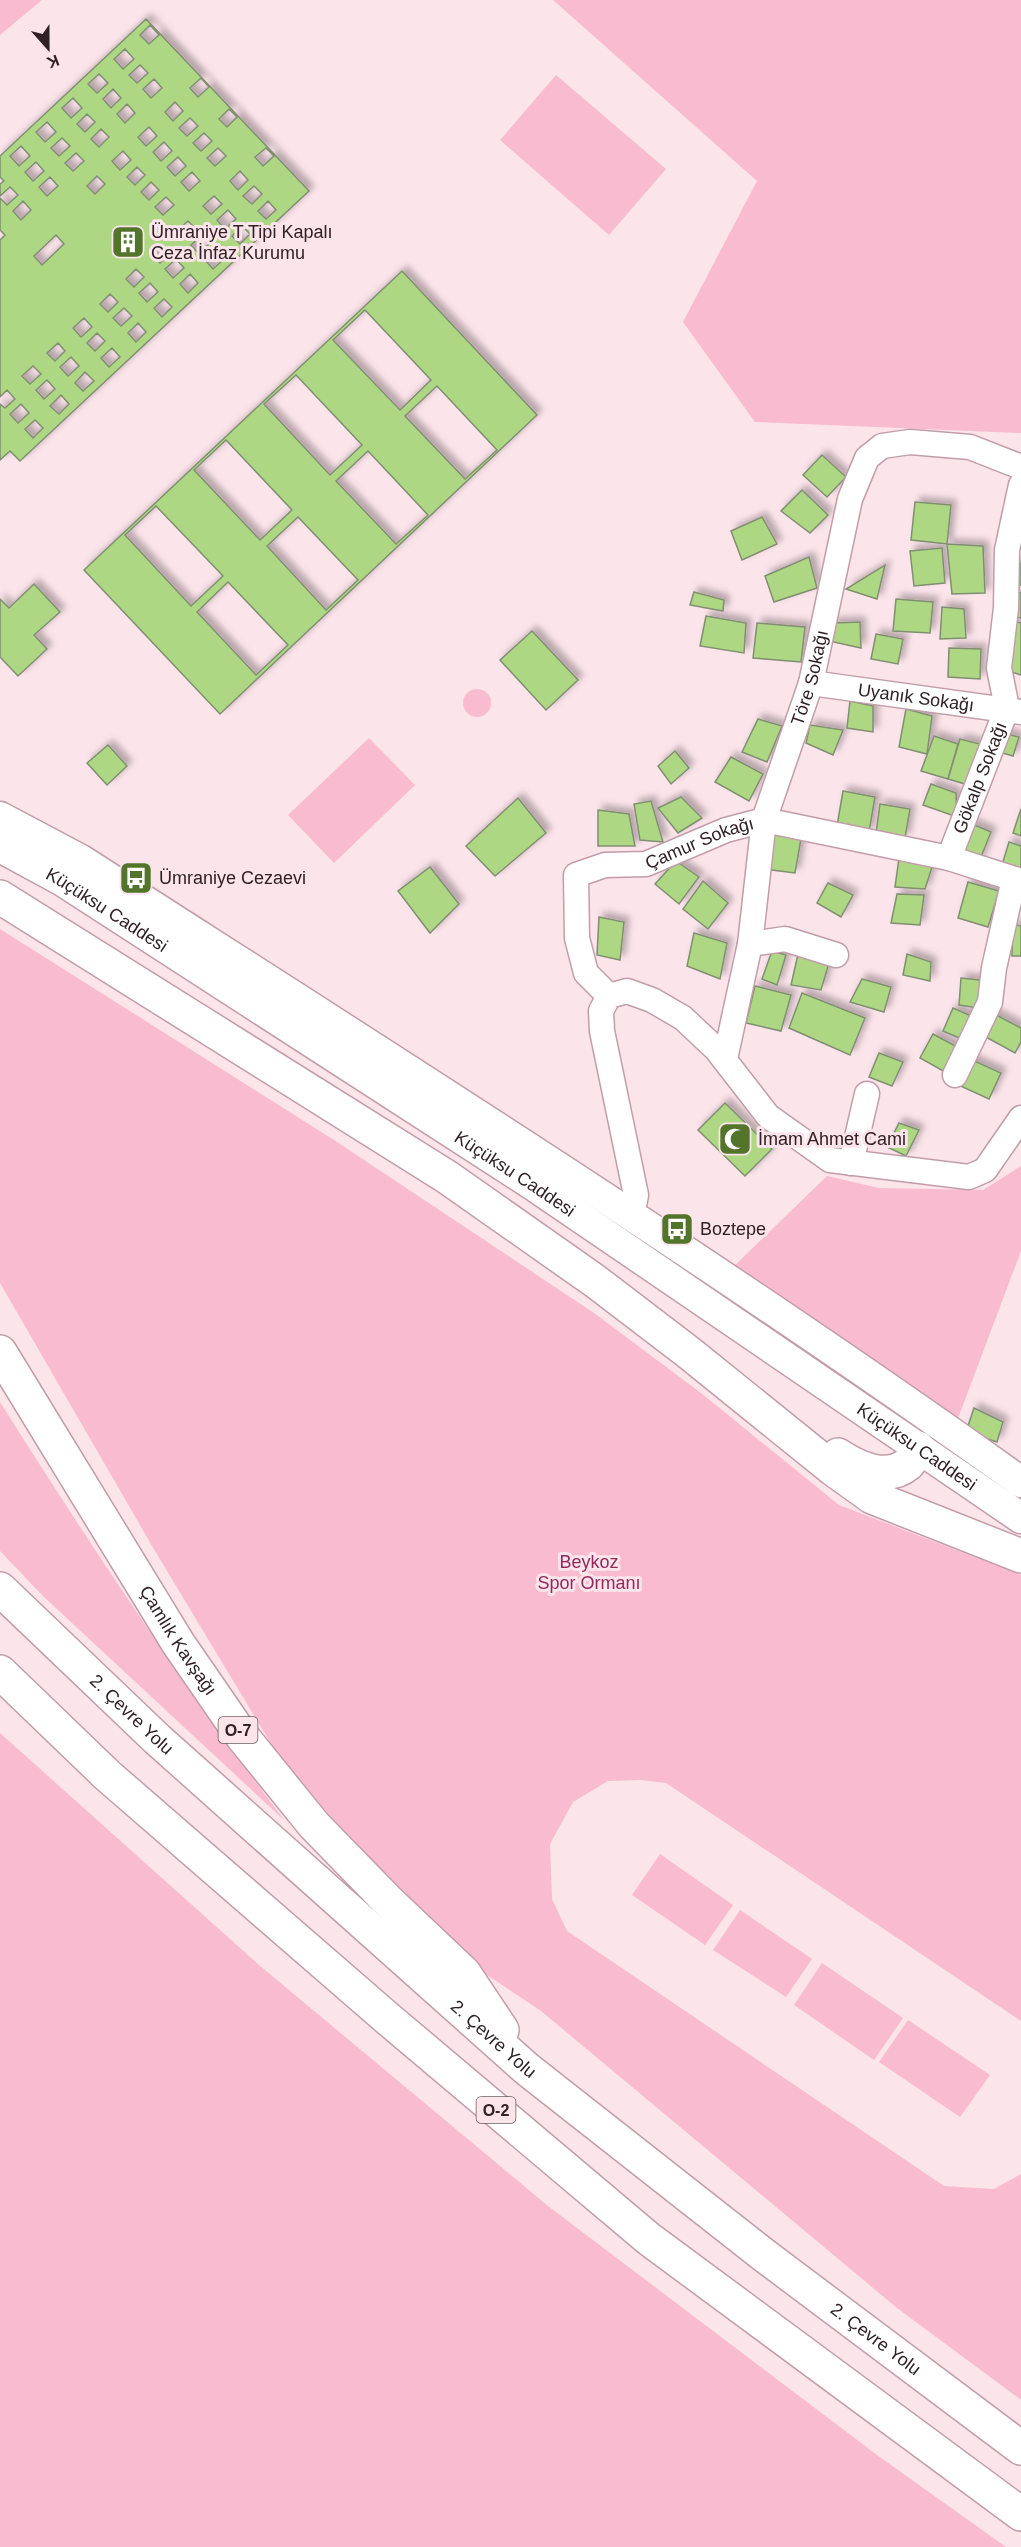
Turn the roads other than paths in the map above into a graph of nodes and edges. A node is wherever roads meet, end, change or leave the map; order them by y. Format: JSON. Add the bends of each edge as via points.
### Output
{"nodes":[{"id":1,"x":1021,"y":467,"type":"edge"},
{"id":2,"x":1021,"y":485,"type":"edge"},
{"id":3,"x":811,"y":683,"type":"junction"},
{"id":4,"x":1014,"y":710,"type":"edge"},
{"id":5,"x":0,"y":802,"type":"edge"},
{"id":6,"x":764,"y":820,"type":"junction"},
{"id":7,"x":6,"y":830,"type":"edge"},
{"id":8,"x":949,"y":858,"type":"junction"},
{"id":9,"x":1018,"y":880,"type":"edge"},
{"id":10,"x":0,"y":897,"type":"edge"},
{"id":11,"x":750,"y":944,"type":"junction"},
{"id":12,"x":836,"y":955,"type":"dead end"},
{"id":13,"x":609,"y":996,"type":"junction"},
{"id":14,"x":725,"y":1059,"type":"junction"},
{"id":15,"x":955,"y":1075,"type":"dead end"},
{"id":16,"x":867,"y":1094,"type":"dead end"},
{"id":17,"x":1021,"y":1118,"type":"edge"},
{"id":18,"x":851,"y":1163,"type":"junction"},
{"id":19,"x":632,"y":1216,"type":"junction"},
{"id":20,"x":616,"y":1242,"type":"junction"},
{"id":21,"x":0,"y":1352,"type":"edge"},
{"id":22,"x":688,"y":1352,"type":"junction"},
{"id":23,"x":918,"y":1408,"type":"junction"},
{"id":24,"x":918,"y":1448,"type":"junction"},
{"id":25,"x":1021,"y":1482,"type":"edge"},
{"id":26,"x":1021,"y":1518,"type":"edge"},
{"id":27,"x":1021,"y":1556,"type":"edge"},
{"id":28,"x":0,"y":1589,"type":"edge"},
{"id":29,"x":0,"y":1672,"type":"edge"},
{"id":30,"x":527,"y":2069,"type":"junction"},
{"id":31,"x":1021,"y":2448,"type":"edge"},
{"id":32,"x":1021,"y":2514,"type":"edge"}],
"edges":[{"from":1,"to":3,"type":"street","name":"Töre Sokağı","via":[[970,447],[910,442],[882,446],[867,458],[850,498]]},
{"from":2,"to":4,"type":"street","name":"Gökalp Sokağı","via":[[1007,550],[999,668]]},
{"from":3,"to":4,"type":"street","name":"Uyanık Sokağı"},
{"from":3,"to":6,"type":"street","name":"Töre Sokağı"},
{"from":4,"to":8,"type":"street","name":"Gökalp Sokağı"},
{"from":5,"to":7,"type":"main road","via":[[8,807]]},
{"from":6,"to":8,"type":"street","name":"Çamur Sokağı"},
{"from":6,"to":11,"type":"street","name":"Töre Sokağı"},
{"from":6,"to":13,"type":"street","name":"Çamur Sokağı","via":[[726,830],[646,864],[605,865],[576,875],[577,938],[586,973]]},
{"from":7,"to":19,"type":"main road","name":"Küçüksu Caddesi","via":[[91,867]]},
{"from":7,"to":20,"type":"main road","name":"Küçüksu Caddesi","via":[[61,880]]},
{"from":8,"to":9,"type":"street","name":"Çamur Sokağı"},
{"from":9,"to":15,"type":"street","via":[[994,968],[990,1002]]},
{"from":10,"to":22,"type":"highway","via":[[447,1177],[596,1281]]},
{"from":11,"to":12,"type":"street","via":[[785,939]]},
{"from":11,"to":14,"type":"street","name":"Töre Sokağı"},
{"from":13,"to":14,"type":"street","via":[[627,991],[652,1000],[683,1018]]},
{"from":13,"to":19,"type":"street","via":[[601,1011],[602,1031],[636,1195]]},
{"from":14,"to":18,"type":"street","via":[[768,1116],[830,1160]]},
{"from":16,"to":18,"type":"street"},
{"from":17,"to":18,"type":"street","via":[[985,1170],[969,1177]]},
{"from":19,"to":20,"type":"main road"},
{"from":19,"to":23,"type":"main road","name":"Küçüksu Caddesi"},
{"from":20,"to":24,"type":"main road","name":"Küçüksu Caddesi"},
{"from":21,"to":30,"type":"highway","name":"Çamlık Kavşağı","number":"O-7","via":[[178,1643],[242,1736],[314,1825],[464,1974]]},
{"from":22,"to":24,"type":"highway","via":[[848,1462],[874,1473],[890,1473],[908,1464]]},
{"from":22,"to":27,"type":"highway","via":[[872,1497]]},
{"from":23,"to":24,"type":"main road"},
{"from":23,"to":25,"type":"main road","name":"Küçüksu Caddesi"},
{"from":24,"to":26,"type":"main road","name":"Küçüksu Caddesi"},
{"from":28,"to":30,"type":"highway","name":"2. Çevre Yolu","via":[[157,1739]]},
{"from":29,"to":32,"type":"highway","number":"O-2","via":[[107,1775],[649,2239]]},
{"from":30,"to":31,"type":"highway","name":"2. Çevre Yolu","via":[[765,2256]]}]}
